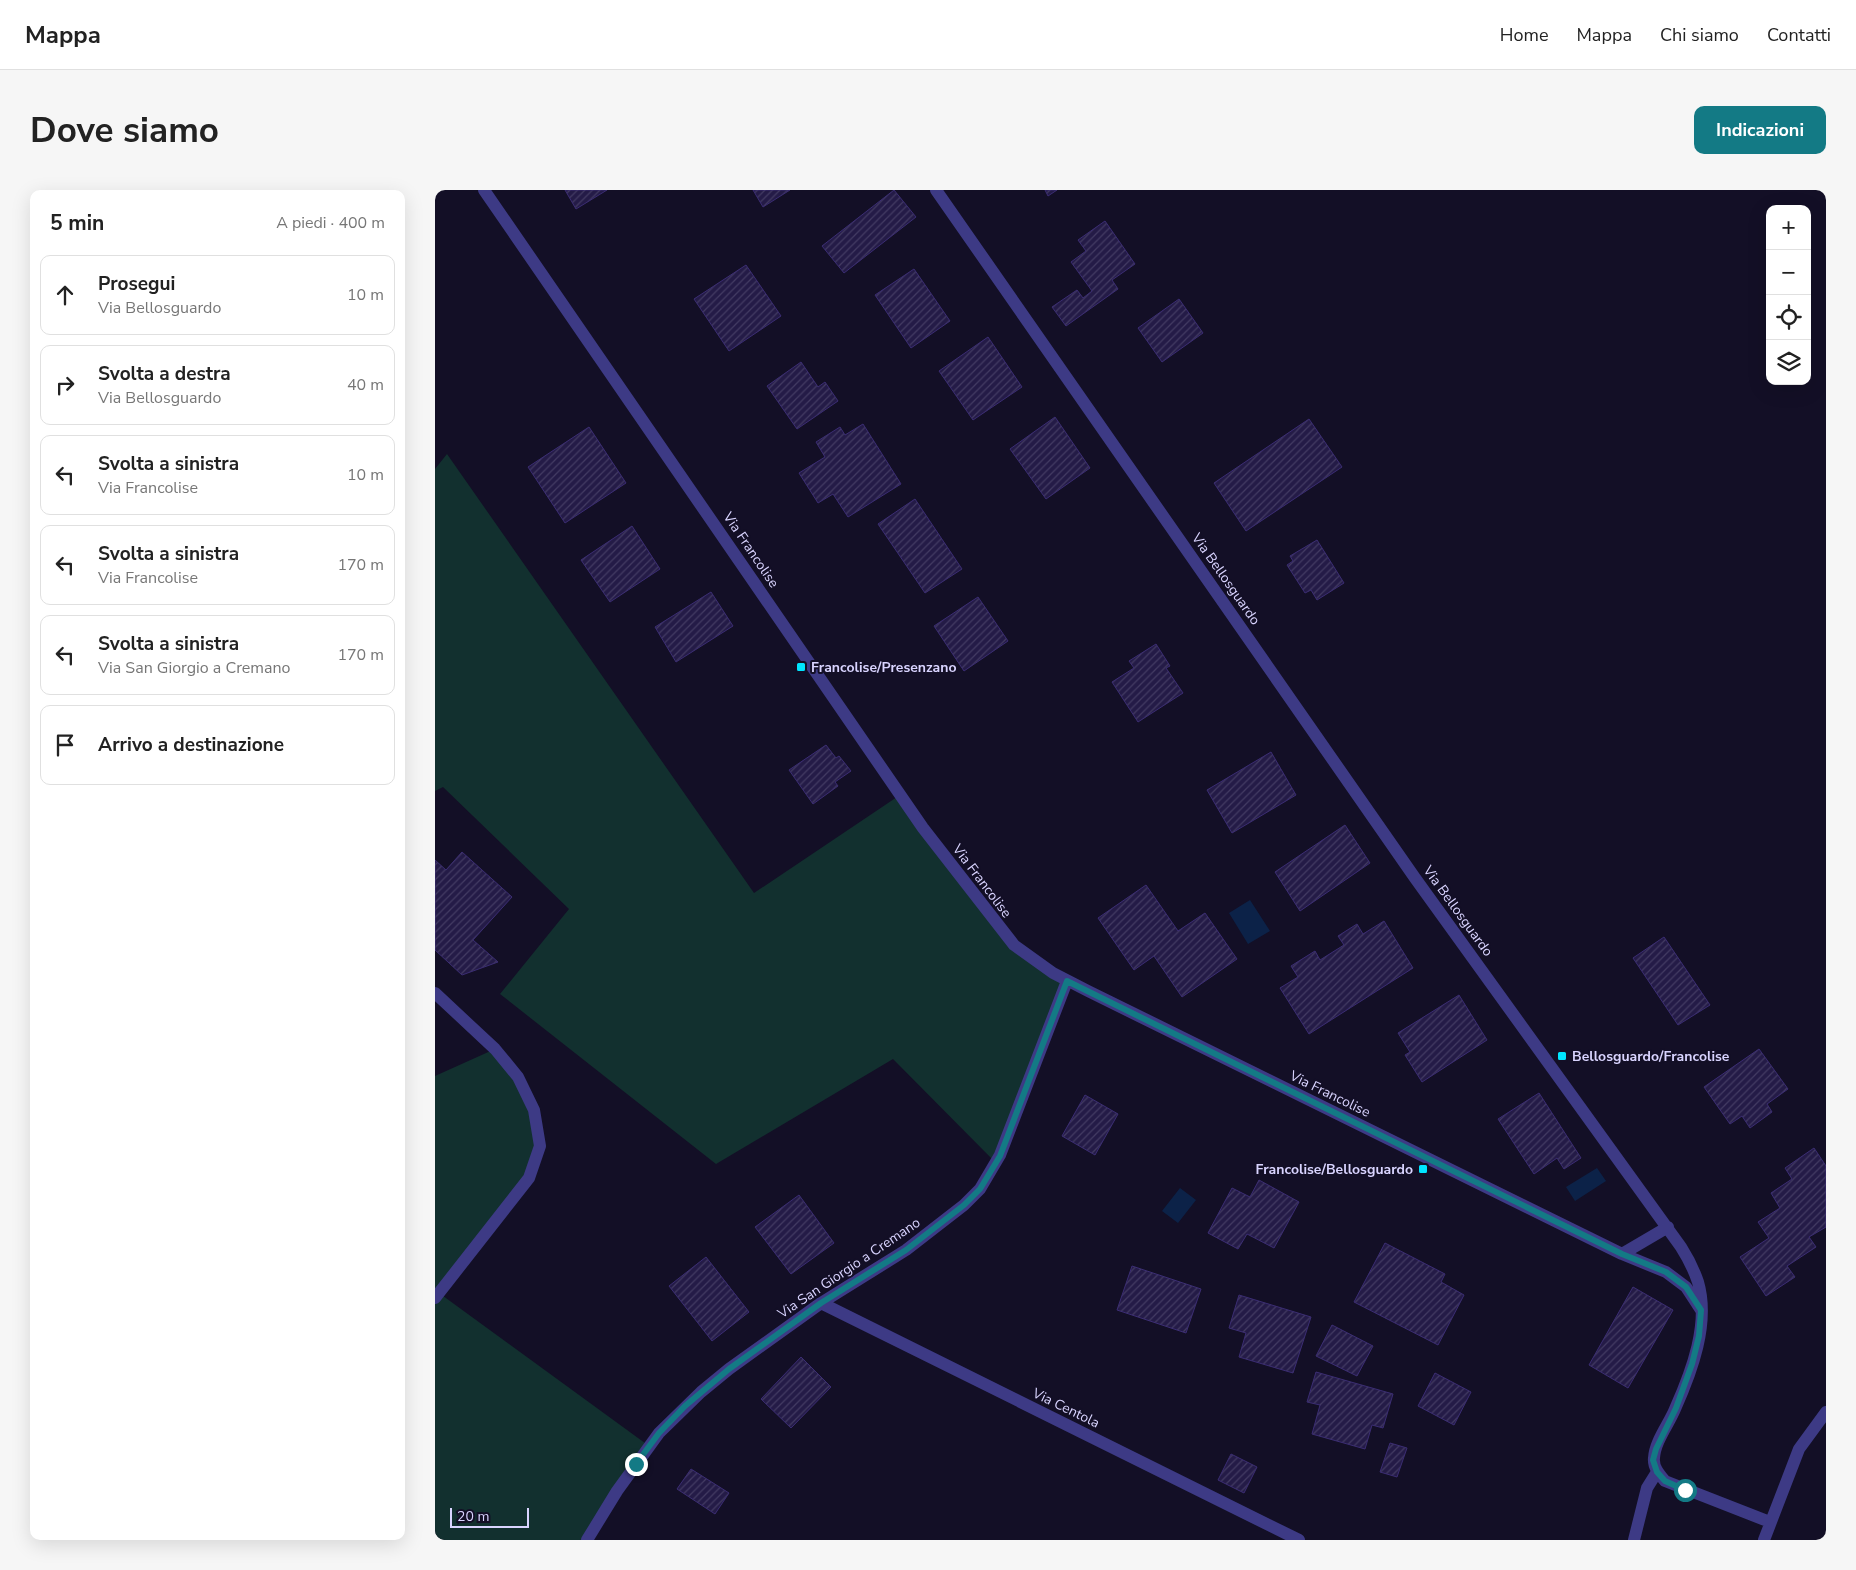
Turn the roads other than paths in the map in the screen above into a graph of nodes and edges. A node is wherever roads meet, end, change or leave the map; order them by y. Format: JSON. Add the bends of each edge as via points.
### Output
{"nodes":[{"id":1,"x":484,"y":190,"type":"edge"},
{"id":2,"x":936,"y":190,"type":"edge"},
{"id":3,"x":1067,"y":981,"type":"junction"},
{"id":4,"x":435,"y":993,"type":"edge"},
{"id":5,"x":1668,"y":1227,"type":"junction"},
{"id":6,"x":1622,"y":1254,"type":"junction"},
{"id":7,"x":435,"y":1298,"type":"edge"},
{"id":8,"x":821,"y":1303,"type":"junction"},
{"id":9,"x":1701,"y":1310,"type":"junction"},
{"id":10,"x":1826,"y":1412,"type":"edge"},
{"id":11,"x":1657,"y":1472,"type":"junction"},
{"id":12,"x":1770,"y":1522,"type":"junction"},
{"id":13,"x":588,"y":1540,"type":"edge"},
{"id":14,"x":1299,"y":1540,"type":"edge"},
{"id":15,"x":1634,"y":1540,"type":"edge"},
{"id":16,"x":1764,"y":1540,"type":"edge"}],
"edges":[{"from":1,"to":3,"type":"street","name":"Via Francolise","via":[[923,828],[1014,945]]},
{"from":2,"to":5,"type":"street","name":"Via Bellosguardo","via":[[1415,878]]},
{"from":3,"to":6,"type":"street","name":"Via Francolise"},
{"from":3,"to":8,"type":"street","name":"Via San Giorgio a Cremano","via":[[1000,1156],[985,1184],[964,1205],[906,1250]]},
{"from":4,"to":7,"type":"street","via":[[495,1049],[518,1077],[534,1110],[540,1146],[529,1178]]},
{"from":5,"to":6,"type":"street"},
{"from":5,"to":9,"type":"street","name":"Via Bellosguardo","via":[[1696,1277]]},
{"from":6,"to":9,"type":"street","name":"Via Francolise","via":[[1666,1272],[1686,1287]]},
{"from":8,"to":13,"type":"street","name":"Via San Giorgio a Cremano","via":[[729,1369],[685,1406],[636,1464]]},
{"from":8,"to":14,"type":"street","name":"Via Centola"},
{"from":9,"to":11,"type":"street","name":"Via Bellosguardo","via":[[1692,1364],[1653,1460]]},
{"from":10,"to":12,"type":"street","via":[[1799,1449]]},
{"from":11,"to":12,"type":"street","via":[[1665,1481]]},
{"from":11,"to":15,"type":"street","via":[[1647,1488]]},
{"from":12,"to":16,"type":"street"}]}
